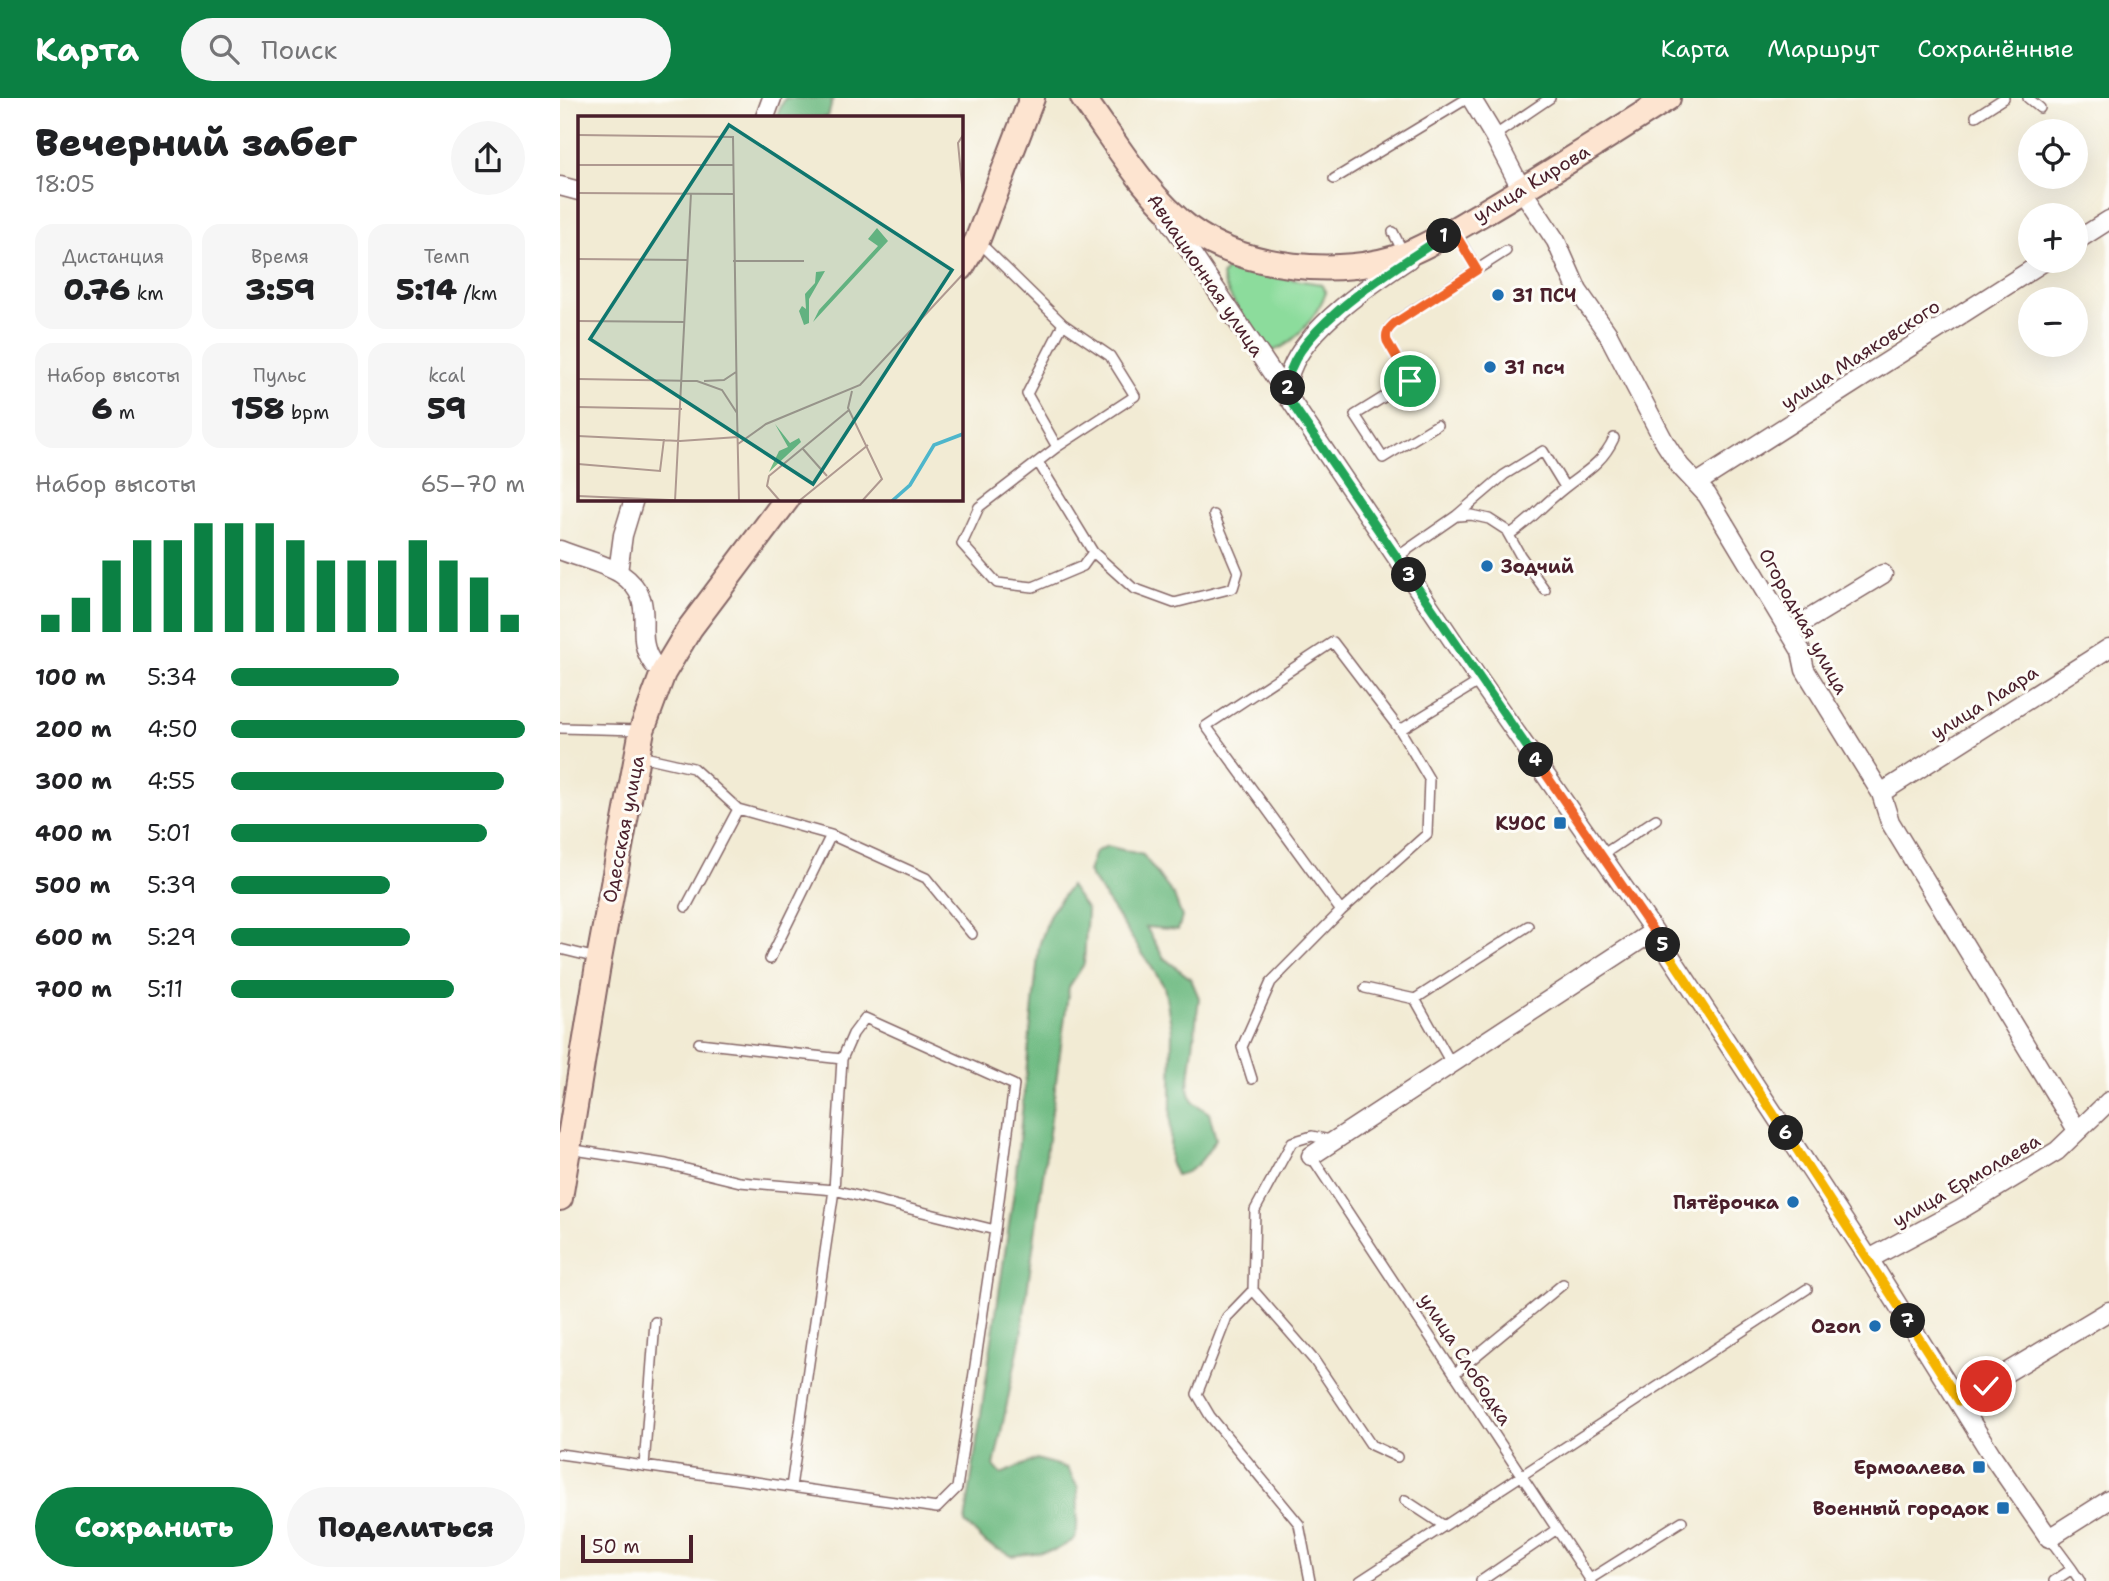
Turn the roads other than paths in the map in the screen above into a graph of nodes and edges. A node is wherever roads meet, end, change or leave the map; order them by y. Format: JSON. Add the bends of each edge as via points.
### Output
{"nodes":[{"id":1,"x":772,"y":98,"type":"edge"},
{"id":2,"x":1032,"y":98,"type":"edge"},
{"id":3,"x":1083,"y":98,"type":"edge"},
{"id":4,"x":1469,"y":98,"type":"edge"},
{"id":5,"x":1550,"y":98,"type":"edge"},
{"id":6,"x":1668,"y":98,"type":"edge"},
{"id":7,"x":2004,"y":98,"type":"edge"},
{"id":8,"x":2028,"y":98,"type":"edge"},
{"id":9,"x":2040,"y":108,"type":"dead end"},
{"id":10,"x":765,"y":116,"type":"edge"},
{"id":11,"x":1976,"y":116,"type":"dead end"},
{"id":12,"x":1494,"y":136,"type":"junction"},
{"id":13,"x":1334,"y":179,"type":"dead end"},
{"id":14,"x":560,"y":186,"type":"edge"},
{"id":15,"x":1522,"y":190,"type":"junction"},
{"id":16,"x":578,"y":191,"type":"edge"},
{"id":17,"x":1156,"y":199,"type":"junction"},
{"id":18,"x":2109,"y":220,"type":"edge"},
{"id":19,"x":1453,"y":230,"type":"junction"},
{"id":20,"x":1393,"y":232,"type":"dead end"},
{"id":21,"x":2088,"y":233,"type":"edge"},
{"id":22,"x":977,"y":241,"type":"junction"},
{"id":23,"x":1506,"y":251,"type":"dead end"},
{"id":24,"x":1405,"y":255,"type":"junction"},
{"id":25,"x":962,"y":266,"type":"edge"},
{"id":26,"x":1477,"y":270,"type":"junction"},
{"id":27,"x":2026,"y":273,"type":"edge"},
{"id":28,"x":1063,"y":324,"type":"junction"},
{"id":29,"x":1288,"y":398,"type":"junction"},
{"id":30,"x":1437,"y":425,"type":"dead end"},
{"id":31,"x":1614,"y":438,"type":"dead end"},
{"id":32,"x":1058,"y":447,"type":"junction"},
{"id":33,"x":1038,"y":462,"type":"junction"},
{"id":34,"x":1697,"y":484,"type":"junction"},
{"id":35,"x":1565,"y":487,"type":"junction"},
{"id":36,"x":634,"y":500,"type":"edge"},
{"id":37,"x":786,"y":500,"type":"edge"},
{"id":38,"x":1213,"y":515,"type":"dead end"},
{"id":39,"x":1456,"y":516,"type":"junction"},
{"id":40,"x":1510,"y":534,"type":"junction"},
{"id":41,"x":560,"y":550,"type":"edge"},
{"id":42,"x":1093,"y":552,"type":"junction"},
{"id":43,"x":1397,"y":557,"type":"junction"},
{"id":44,"x":618,"y":572,"type":"junction"},
{"id":45,"x":1882,"y":574,"type":"dead end"},
{"id":46,"x":1545,"y":590,"type":"dead end"},
{"id":47,"x":1789,"y":631,"type":"junction"},
{"id":48,"x":2109,"y":648,"type":"edge"},
{"id":49,"x":663,"y":673,"type":"junction"},
{"id":50,"x":1480,"y":681,"type":"junction"},
{"id":51,"x":560,"y":729,"type":"edge"},
{"id":52,"x":642,"y":730,"type":"junction"},
{"id":53,"x":1400,"y":730,"type":"junction"},
{"id":54,"x":638,"y":755,"type":"junction"},
{"id":55,"x":1881,"y":793,"type":"junction"},
{"id":56,"x":738,"y":809,"type":"junction"},
{"id":57,"x":1657,"y":819,"type":"dead end"},
{"id":58,"x":831,"y":835,"type":"junction"},
{"id":59,"x":1602,"y":855,"type":"junction"},
{"id":60,"x":686,"y":907,"type":"dead end"},
{"id":61,"x":1341,"y":911,"type":"junction"},
{"id":62,"x":1528,"y":926,"type":"dead end"},
{"id":63,"x":1654,"y":931,"type":"junction"},
{"id":64,"x":972,"y":934,"type":"dead end"},
{"id":65,"x":560,"y":949,"type":"edge"},
{"id":66,"x":598,"y":959,"type":"junction"},
{"id":67,"x":770,"y":959,"type":"dead end"},
{"id":68,"x":1365,"y":988,"type":"dead end"},
{"id":69,"x":1415,"y":999,"type":"junction"},
{"id":70,"x":699,"y":1043,"type":"dead end"},
{"id":71,"x":842,"y":1059,"type":"junction"},
{"id":72,"x":1451,"y":1063,"type":"junction"},
{"id":73,"x":1252,"y":1079,"type":"dead end"},
{"id":74,"x":2109,"y":1101,"type":"edge"},
{"id":75,"x":2077,"y":1130,"type":"junction"},
{"id":76,"x":1334,"y":1141,"type":"junction"},
{"id":77,"x":567,"y":1149,"type":"junction"},
{"id":78,"x":1311,"y":1156,"type":"joint"},
{"id":79,"x":834,"y":1190,"type":"junction"},
{"id":80,"x":560,"y":1198,"type":"edge"},
{"id":81,"x":995,"y":1230,"type":"junction"},
{"id":82,"x":1869,"y":1259,"type":"junction"},
{"id":83,"x":1563,"y":1284,"type":"dead end"},
{"id":84,"x":1807,"y":1289,"type":"dead end"},
{"id":85,"x":1253,"y":1290,"type":"junction"},
{"id":86,"x":2109,"y":1311,"type":"edge"},
{"id":87,"x":655,"y":1322,"type":"dead end"},
{"id":88,"x":1454,"y":1374,"type":"junction"},
{"id":89,"x":1959,"y":1401,"type":"junction"},
{"id":90,"x":560,"y":1454,"type":"edge"},
{"id":91,"x":1397,"y":1457,"type":"dead end"},
{"id":92,"x":644,"y":1466,"type":"junction"},
{"id":93,"x":1521,"y":1475,"type":"junction"},
{"id":94,"x":791,"y":1487,"type":"junction"},
{"id":95,"x":1405,"y":1500,"type":"dead end"},
{"id":96,"x":2109,"y":1500,"type":"edge"},
{"id":97,"x":1682,"y":1521,"type":"dead end"},
{"id":98,"x":1443,"y":1525,"type":"junction"},
{"id":99,"x":1557,"y":1529,"type":"junction"},
{"id":100,"x":2049,"y":1538,"type":"junction"},
{"id":101,"x":2072,"y":1569,"type":"junction"},
{"id":102,"x":1590,"y":1580,"type":"edge"},
{"id":103,"x":1310,"y":1581,"type":"edge"},
{"id":104,"x":1360,"y":1581,"type":"edge"},
{"id":105,"x":1481,"y":1581,"type":"edge"},
{"id":106,"x":2054,"y":1581,"type":"edge"},
{"id":107,"x":2080,"y":1581,"type":"edge"}],
"edges":[{"from":1,"to":10,"type":"street"},
{"from":2,"to":22,"type":"main road"},
{"from":3,"to":17,"type":"main road","name":"Авиационная улица"},
{"from":4,"to":12,"type":"street","name":"Огородная улица"},
{"from":4,"to":13,"type":"lane"},
{"from":5,"to":12,"type":"lane"},
{"from":6,"to":15,"type":"main road","name":"улица Кирова"},
{"from":7,"to":11,"type":"lane"},
{"from":8,"to":9,"type":"lane"},
{"from":12,"to":15,"type":"street","name":"Огородная улица"},
{"from":14,"to":16,"type":"street"},
{"from":15,"to":19,"type":"main road","name":"улица Кирова"},
{"from":15,"to":34,"type":"street","name":"Огородная улица","via":[[1556,241],[1578,291],[1608,334],[1665,443]]},
{"from":17,"to":24,"type":"main road","name":"улица Кирова","via":[[1212,243],[1262,260],[1303,267],[1348,267]]},
{"from":17,"to":29,"type":"street","name":"Авиационная улица"},
{"from":18,"to":21,"type":"street"},
{"from":19,"to":24,"type":"main road","name":"улица Кирова"},
{"from":19,"to":26,"type":"lane"},
{"from":19,"to":29,"type":"street","via":[[1377,280],[1327,321],[1296,359],[1287,383]]},
{"from":20,"to":24,"type":"lane"},
{"from":22,"to":25,"type":"main road"},
{"from":22,"to":28,"type":"lane"},
{"from":23,"to":26,"type":"lane"},
{"from":26,"to":30,"type":"lane","via":[[1388,329],[1387,341],[1410,381],[1355,415],[1384,457]]},
{"from":27,"to":34,"type":"street","name":"улица Маяковского"},
{"from":28,"to":32,"type":"lane","via":[[1027,394]]},
{"from":28,"to":32,"type":"lane","via":[[1110,356],[1135,396]]},
{"from":29,"to":43,"type":"street","name":"Авиационная улица"},
{"from":31,"to":35,"type":"lane","via":[[1591,470]]},
{"from":32,"to":33,"type":"lane"},
{"from":33,"to":42,"type":"lane"},
{"from":33,"to":42,"type":"lane","via":[[979,507],[961,544],[997,583],[1033,587],[1083,566]]},
{"from":34,"to":47,"type":"street","name":"Огородная улица"},
{"from":35,"to":39,"type":"lane","via":[[1543,451],[1503,475]]},
{"from":35,"to":40,"type":"lane"},
{"from":36,"to":44,"type":"street"},
{"from":37,"to":49,"type":"main road","name":"Одесская улица"},
{"from":38,"to":42,"type":"lane","via":[[1238,572],[1233,588],[1174,603],[1133,588]]},
{"from":39,"to":40,"type":"lane","via":[[1489,519]]},
{"from":39,"to":43,"type":"lane"},
{"from":40,"to":46,"type":"lane"},
{"from":41,"to":44,"type":"street"},
{"from":43,"to":50,"type":"street","name":"Авиационная улица"},
{"from":44,"to":49,"type":"street","via":[[636,588],[644,605],[644,642],[652,662]]},
{"from":45,"to":47,"type":"street"},
{"from":47,"to":55,"type":"street","name":"Огородная улица","via":[[1801,651],[1805,670]]},
{"from":48,"to":55,"type":"street","name":"улица Лаара"},
{"from":49,"to":52,"type":"main road","name":"Одесская улица"},
{"from":50,"to":53,"type":"lane"},
{"from":50,"to":59,"type":"street","name":"Авиационная улица"},
{"from":51,"to":52,"type":"lane"},
{"from":52,"to":54,"type":"main road","name":"Одесская улица"},
{"from":53,"to":61,"type":"lane","via":[[1429,779],[1427,834]]},
{"from":53,"to":61,"type":"lane","via":[[1333,642],[1206,726]]},
{"from":54,"to":56,"type":"lane","via":[[694,768]]},
{"from":54,"to":66,"type":"main road","name":"Одесская улица"},
{"from":55,"to":75,"type":"street","name":"Огородная улица","via":[[1890,822]]},
{"from":56,"to":58,"type":"lane"},
{"from":56,"to":60,"type":"lane"},
{"from":57,"to":59,"type":"lane"},
{"from":58,"to":64,"type":"lane","via":[[926,878]]},
{"from":58,"to":67,"type":"lane"},
{"from":59,"to":63,"type":"street","name":"Авиационная улица"},
{"from":61,"to":73,"type":"lane","via":[[1270,982],[1242,1047]]},
{"from":62,"to":69,"type":"lane"},
{"from":63,"to":72,"type":"street"},
{"from":63,"to":82,"type":"street","name":"Авиационная улица"},
{"from":65,"to":66,"type":"lane"},
{"from":66,"to":77,"type":"main road","name":"Одесская улица"},
{"from":68,"to":69,"type":"lane"},
{"from":69,"to":72,"type":"lane"},
{"from":70,"to":71,"type":"lane"},
{"from":71,"to":79,"type":"lane"},
{"from":71,"to":81,"type":"lane","via":[[865,1018],[1014,1085]]},
{"from":72,"to":76,"type":"street"},
{"from":74,"to":75,"type":"street","name":"улица Ермолаева"},
{"from":75,"to":82,"type":"street","name":"улица Ермолаева","via":[[2057,1151]]},
{"from":76,"to":78,"type":"street"},
{"from":76,"to":85,"type":"lane","via":[[1312,1136],[1292,1143],[1255,1210]]},
{"from":77,"to":79,"type":"lane","via":[[666,1164],[740,1182]]},
{"from":77,"to":80,"type":"main road","name":"Одесская улица"},
{"from":78,"to":88,"type":"lane","name":"улица Слободка"},
{"from":79,"to":81,"type":"lane"},
{"from":79,"to":94,"type":"lane"},
{"from":81,"to":94,"type":"lane","via":[[957,1488],[937,1508]]},
{"from":82,"to":89,"type":"street","name":"Авиационная улица"},
{"from":83,"to":88,"type":"lane"},
{"from":84,"to":93,"type":"lane"},
{"from":85,"to":91,"type":"lane","via":[[1314,1360],[1371,1445]]},
{"from":85,"to":103,"type":"lane","via":[[1227,1317],[1197,1394],[1298,1524]]},
{"from":86,"to":89,"type":"street"},
{"from":87,"to":92,"type":"lane"},
{"from":88,"to":93,"type":"lane","name":"улица Слободка"},
{"from":89,"to":100,"type":"street","name":"Авиационная улица"},
{"from":90,"to":92,"type":"lane"},
{"from":92,"to":94,"type":"lane"},
{"from":93,"to":98,"type":"lane"},
{"from":93,"to":99,"type":"lane","name":"улица Слободка"},
{"from":95,"to":98,"type":"lane"},
{"from":96,"to":100,"type":"street"},
{"from":97,"to":102,"type":"lane"},
{"from":98,"to":104,"type":"lane"},
{"from":99,"to":102,"type":"lane","name":"улица Слободка"},
{"from":99,"to":105,"type":"lane"},
{"from":100,"to":101,"type":"lane"},
{"from":101,"to":106,"type":"lane"},
{"from":101,"to":107,"type":"lane"}]}
